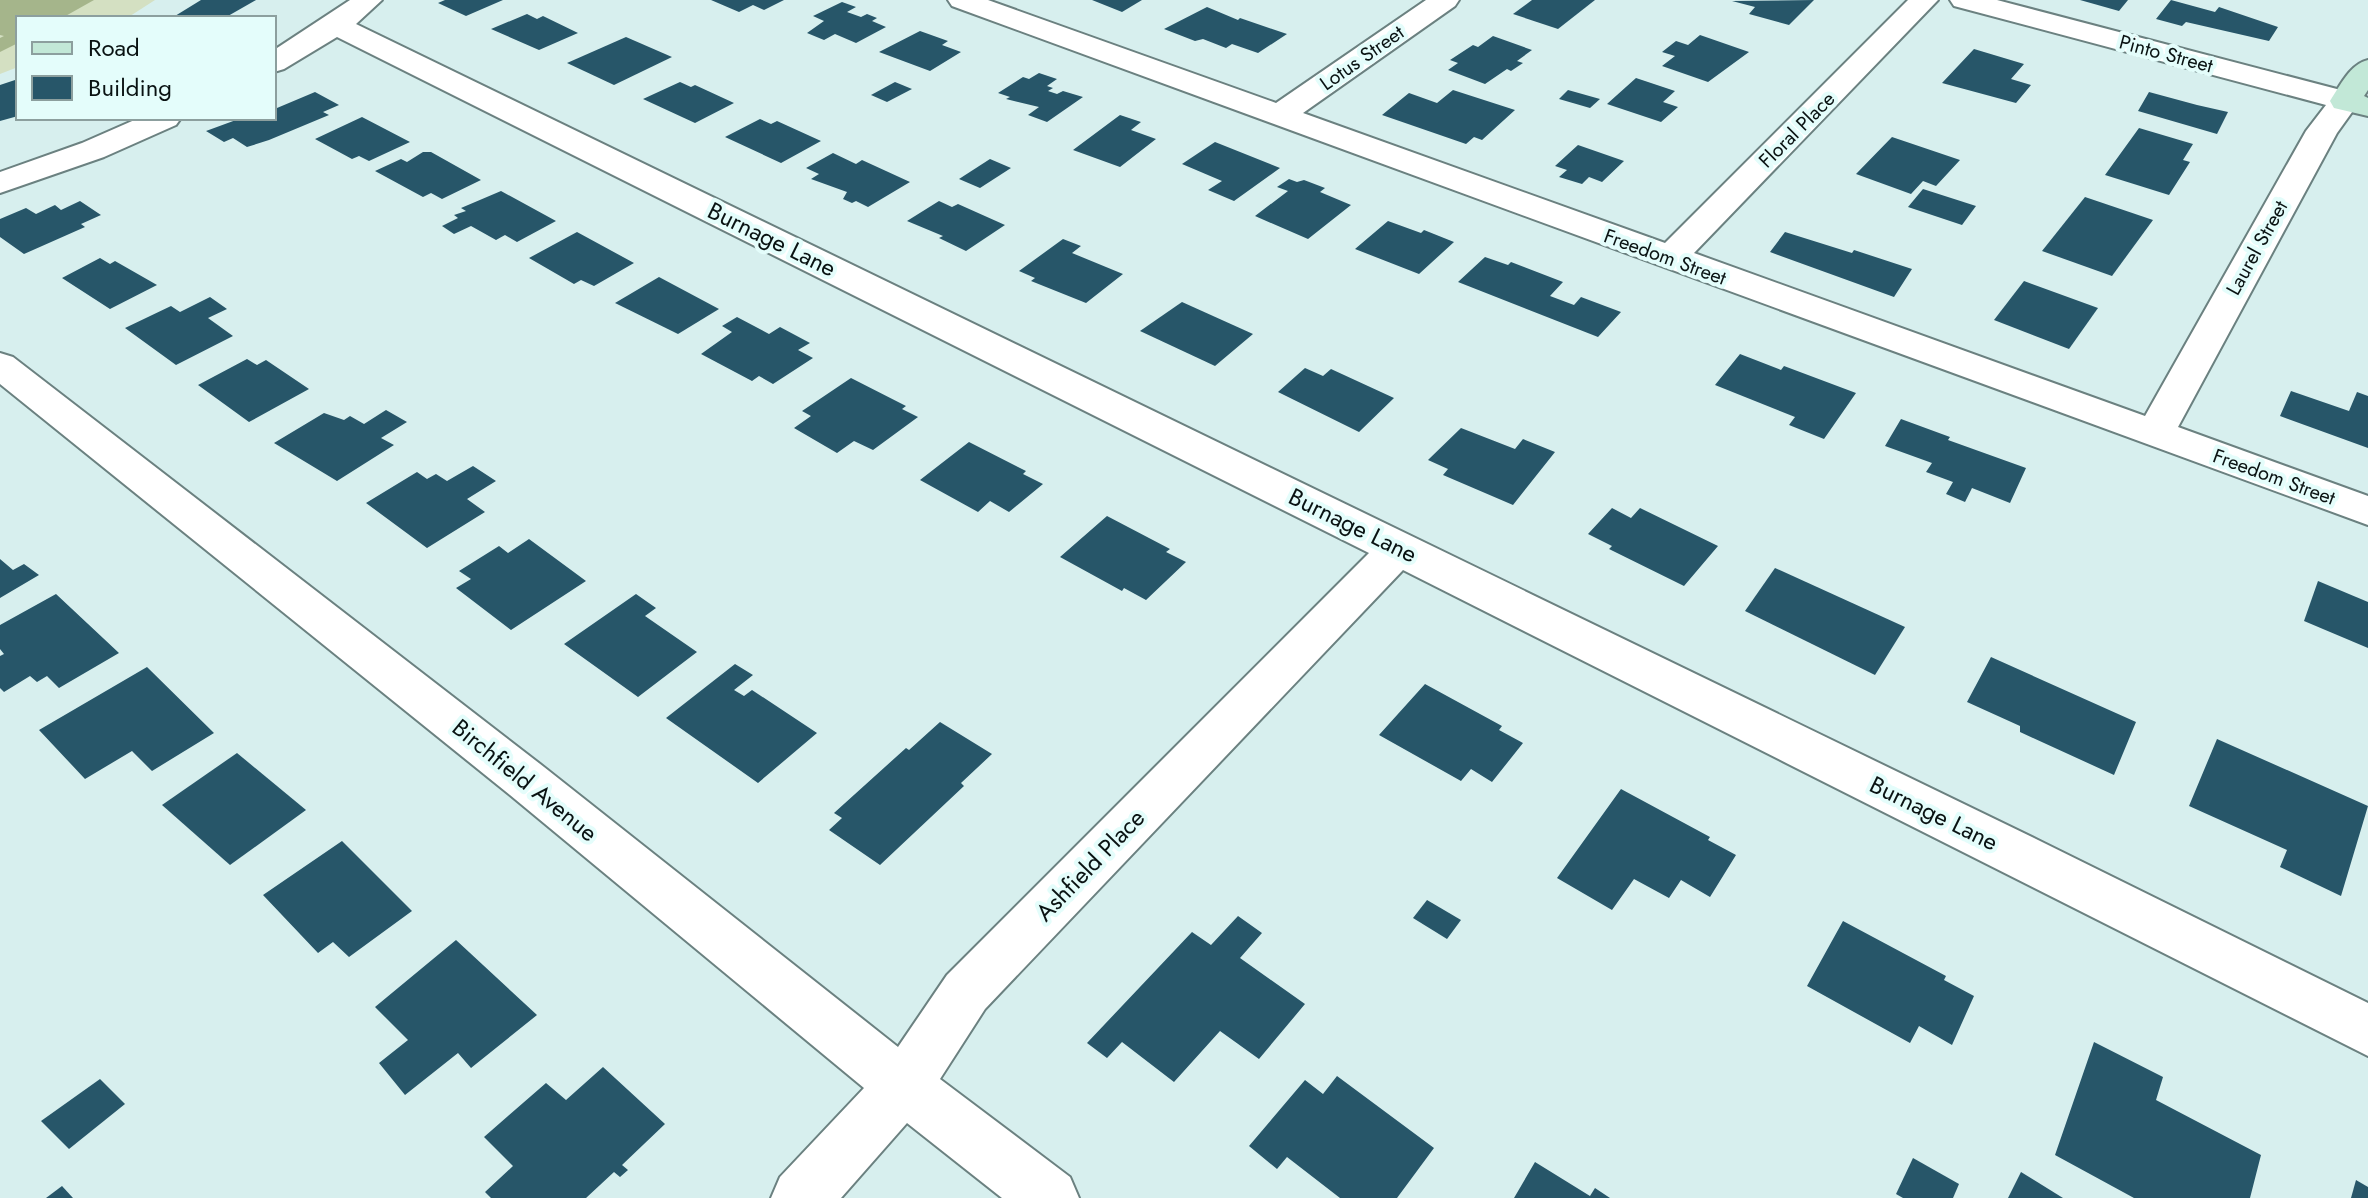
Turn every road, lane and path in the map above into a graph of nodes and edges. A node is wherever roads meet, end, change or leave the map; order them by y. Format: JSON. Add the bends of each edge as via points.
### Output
{"nodes":[{"id":1,"x":1445,"y":0,"type":"edge"},
{"id":2,"x":1924,"y":0,"type":"edge"},
{"id":3,"x":1964,"y":0,"type":"edge"},
{"id":4,"x":973,"y":1,"type":"edge"},
{"id":5,"x":352,"y":12,"type":"edge"},
{"id":6,"x":276,"y":62,"type":"edge"},
{"id":7,"x":2368,"y":69,"type":"edge"},
{"id":8,"x":2357,"y":104,"type":"edge"},
{"id":9,"x":1280,"y":115,"type":"junction"},
{"id":10,"x":160,"y":120,"type":"edge"},
{"id":11,"x":0,"y":183,"type":"edge"},
{"id":12,"x":1669,"y":259,"type":"junction"},
{"id":13,"x":0,"y":365,"type":"edge"},
{"id":14,"x":2155,"y":433,"type":"junction"},
{"id":15,"x":2368,"y":511,"type":"edge"},
{"id":16,"x":1399,"y":548,"type":"junction"},
{"id":17,"x":2368,"y":1031,"type":"edge"},
{"id":18,"x":904,"y":1086,"type":"junction"},
{"id":19,"x":801,"y":1198,"type":"edge"},
{"id":20,"x":1049,"y":1198,"type":"edge"}],
"edges":[{"from":1,"to":9,"type":"street","name":"Lotus Street"},
{"from":2,"to":12,"type":"street","name":"Floral Place"},
{"from":3,"to":8,"type":"street","name":"Pinto Street"},
{"from":4,"to":9,"type":"street","name":"Freedom Street"},
{"from":5,"to":6,"type":"street"},
{"from":5,"to":16,"type":"street","name":"Burnage Lane"},
{"from":7,"to":8,"type":"street","name":"Laurel Street"},
{"from":8,"to":14,"type":"street","name":"Laurel Street","via":[[2322,131]]},
{"from":9,"to":12,"type":"street","name":"Freedom Street"},
{"from":10,"to":11,"type":"street"},
{"from":12,"to":14,"type":"street","name":"Freedom Street"},
{"from":13,"to":18,"type":"street","name":"Birchfield Avenue"},
{"from":14,"to":15,"type":"street","name":"Freedom Street"},
{"from":16,"to":17,"type":"street","name":"Burnage Lane"},
{"from":16,"to":18,"type":"street","name":"Ashfield Place","via":[[966,992]]},
{"from":18,"to":19,"type":"street","name":"Ashfield Place"},
{"from":18,"to":20,"type":"street","name":"Birchfield Avenue"}]}
